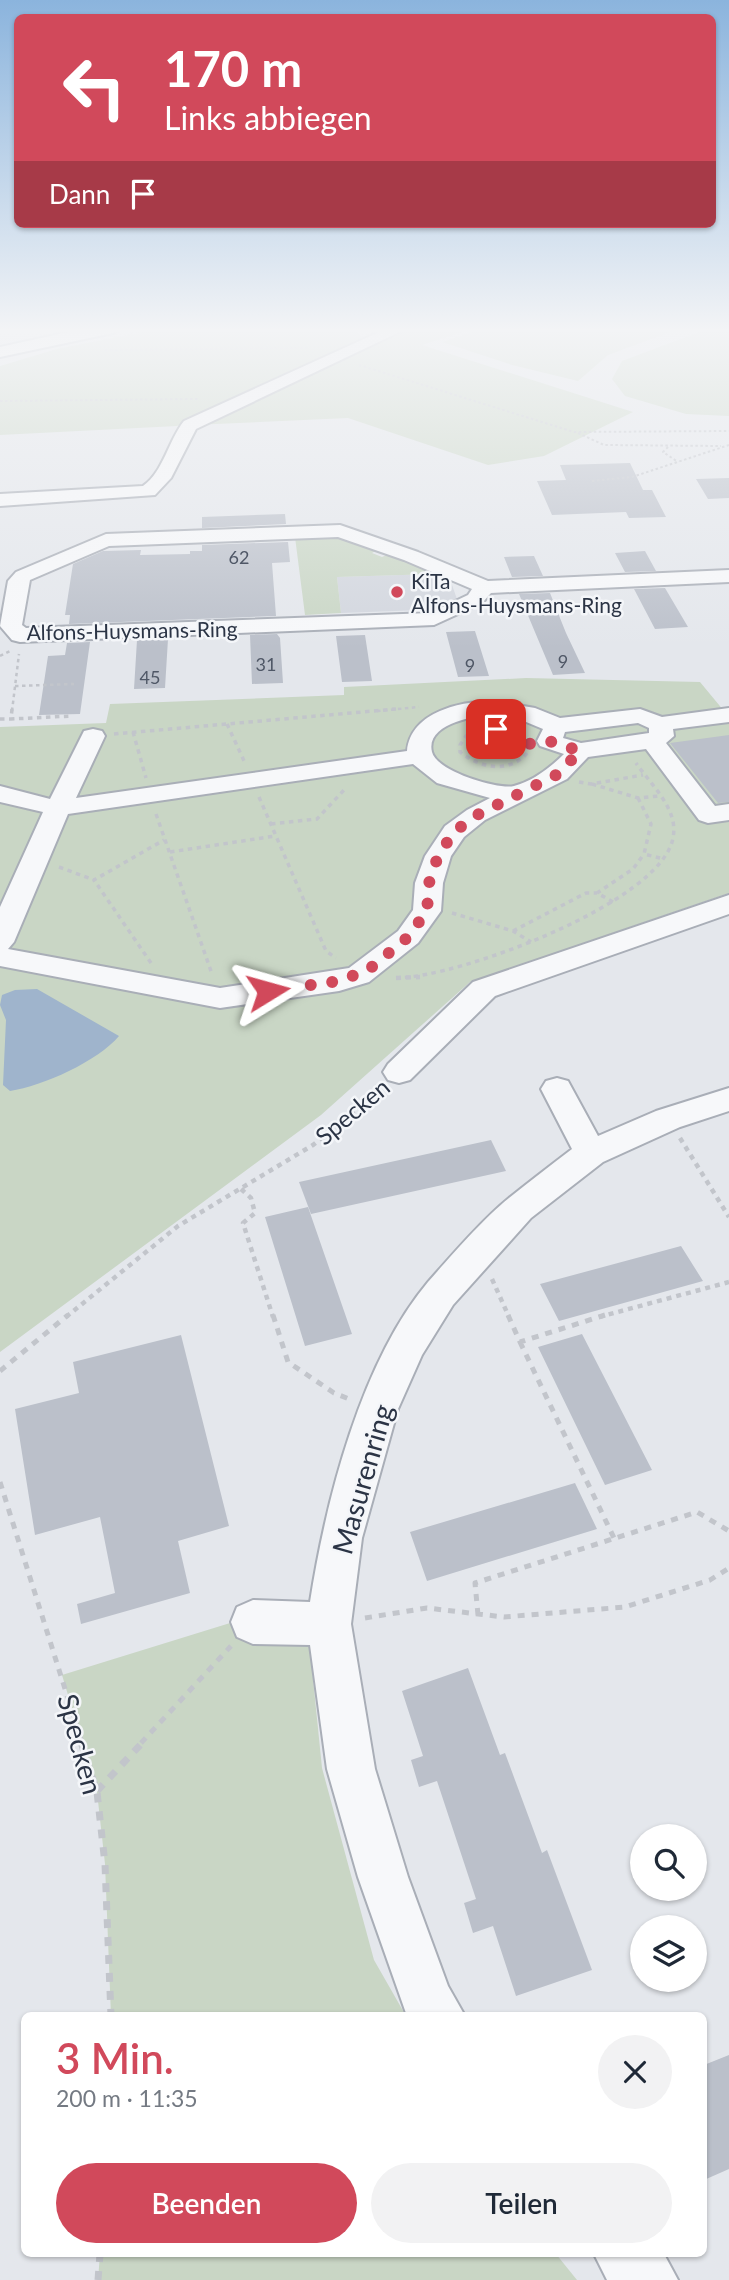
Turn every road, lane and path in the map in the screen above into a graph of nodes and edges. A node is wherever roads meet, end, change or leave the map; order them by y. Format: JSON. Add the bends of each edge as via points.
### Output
{"nodes":[{"id":1,"x":183,"y":434,"type":"edge"},
{"id":2,"x":580,"y":434,"type":"edge"},
{"id":3,"x":729,"y":445,"type":"edge"},
{"id":4,"x":672,"y":446,"type":"junction"},
{"id":5,"x":722,"y":446,"type":"junction"},
{"id":6,"x":678,"y":461,"type":"junction"},
{"id":7,"x":592,"y":481,"type":"dead end"},
{"id":8,"x":0,"y":500,"type":"edge"},
{"id":9,"x":729,"y":576,"type":"edge"},
{"id":10,"x":485,"y":587,"type":"junction"},
{"id":11,"x":20,"y":646,"type":"dead end"},
{"id":12,"x":74,"y":684,"type":"dead end"},
{"id":13,"x":15,"y":686,"type":"junction"},
{"id":14,"x":461,"y":711,"type":"junction"},
{"id":15,"x":728,"y":715,"type":"edge"},
{"id":16,"x":72,"y":716,"type":"dead end"},
{"id":17,"x":0,"y":719,"type":"edge"},
{"id":18,"x":11,"y":719,"type":"junction"},
{"id":19,"x":226,"y":724,"type":"junction"},
{"id":20,"x":133,"y":732,"type":"junction"},
{"id":21,"x":656,"y":733,"type":"junction"},
{"id":22,"x":93,"y":736,"type":"joint"},
{"id":23,"x":545,"y":737,"type":"junction"},
{"id":24,"x":624,"y":745,"type":"junction"},
{"id":25,"x":580,"y":751,"type":"junction"},
{"id":26,"x":421,"y":757,"type":"junction"},
{"id":27,"x":558,"y":774,"type":"junction"},
{"id":28,"x":643,"y":775,"type":"junction"},
{"id":29,"x":252,"y":780,"type":"junction"},
{"id":30,"x":591,"y":784,"type":"junction"},
{"id":31,"x":0,"y":794,"type":"edge"},
{"id":32,"x":150,"y":795,"type":"junction"},
{"id":33,"x":515,"y":795,"type":"junction"},
{"id":34,"x":659,"y":796,"type":"junction"},
{"id":35,"x":638,"y":798,"type":"junction"},
{"id":36,"x":57,"y":808,"type":"junction"},
{"id":37,"x":729,"y":812,"type":"edge"},
{"id":38,"x":275,"y":836,"type":"junction"},
{"id":39,"x":164,"y":840,"type":"junction"},
{"id":40,"x":170,"y":852,"type":"junction"},
{"id":41,"x":644,"y":854,"type":"junction"},
{"id":42,"x":34,"y":858,"type":"junction"},
{"id":43,"x":664,"y":859,"type":"junction"},
{"id":44,"x":94,"y":880,"type":"junction"},
{"id":45,"x":597,"y":894,"type":"junction"},
{"id":46,"x":613,"y":902,"type":"junction"},
{"id":47,"x":729,"y":904,"type":"edge"},
{"id":48,"x":427,"y":911,"type":"junction"},
{"id":49,"x":513,"y":931,"type":"junction"},
{"id":50,"x":0,"y":942,"type":"edge"},
{"id":51,"x":531,"y":942,"type":"junction"},
{"id":52,"x":0,"y":957,"type":"edge"},
{"id":53,"x":364,"y":973,"type":"junction"},
{"id":54,"x":170,"y":989,"type":"junction"},
{"id":55,"x":220,"y":998,"type":"junction"},
{"id":56,"x":399,"y":1072,"type":"joint"},
{"id":57,"x":557,"y":1089,"type":"dead end"},
{"id":58,"x":729,"y":1099,"type":"edge"},
{"id":59,"x":668,"y":1119,"type":"junction"},
{"id":60,"x":591,"y":1153,"type":"junction"},
{"id":61,"x":241,"y":1189,"type":"junction"},
{"id":62,"x":729,"y":1218,"type":"edge"},
{"id":63,"x":480,"y":1251,"type":"junction"},
{"id":64,"x":729,"y":1282,"type":"edge"},
{"id":65,"x":520,"y":1342,"type":"junction"},
{"id":66,"x":0,"y":1371,"type":"edge"},
{"id":67,"x":334,"y":1393,"type":"dead end"},
{"id":68,"x":0,"y":1482,"type":"edge"},
{"id":69,"x":729,"y":1531,"type":"edge"},
{"id":70,"x":614,"y":1538,"type":"junction"},
{"id":71,"x":729,"y":1568,"type":"edge"},
{"id":72,"x":478,"y":1615,"type":"junction"},
{"id":73,"x":253,"y":1622,"type":"joint"},
{"id":74,"x":329,"y":1624,"type":"junction"},
{"id":75,"x":96,"y":1792,"type":"junction"},
{"id":76,"x":111,"y":2012,"type":"edge"},
{"id":77,"x":435,"y":2012,"type":"edge"},
{"id":78,"x":100,"y":2257,"type":"edge"},
{"id":79,"x":626,"y":2257,"type":"edge"},
{"id":80,"x":98,"y":2280,"type":"edge"},
{"id":81,"x":649,"y":2280,"type":"edge"}],
"edges":[{"from":1,"to":8,"type":"street","via":[[159,483],[148,491]]},
{"from":2,"to":4,"type":"path","via":[[604,445]]},
{"from":3,"to":5,"type":"path"},
{"from":4,"to":5,"type":"path"},
{"from":4,"to":6,"type":"path","via":[[663,452]]},
{"from":5,"to":6,"type":"path"},
{"from":6,"to":7,"type":"path","via":[[632,477]]},
{"from":9,"to":10,"type":"street"},
{"from":10,"to":10,"type":"street","name":"Alfons-Huysmans-Ring","via":[[475,599],[434,619],[20,635],[11,626],[18,581],[23,576],[106,540],[340,531]]},
{"from":11,"to":13,"type":"path"},
{"from":12,"to":13,"type":"path"},
{"from":13,"to":18,"type":"path"},
{"from":14,"to":19,"type":"path","via":[[436,705]]},
{"from":14,"to":23,"type":"street","via":[[503,708],[531,714]]},
{"from":14,"to":26,"type":"street","via":[[429,726],[419,740]]},
{"from":15,"to":21,"type":"street"},
{"from":16,"to":18,"type":"path"},
{"from":17,"to":18,"type":"path"},
{"from":19,"to":20,"type":"path"},
{"from":19,"to":29,"type":"path"},
{"from":20,"to":22,"type":"path"},
{"from":20,"to":32,"type":"path"},
{"from":21,"to":23,"type":"street","via":[[640,716]]},
{"from":21,"to":24,"type":"street"},
{"from":21,"to":37,"type":"street","via":[[708,815]]},
{"from":22,"to":36,"type":"street"},
{"from":23,"to":23,"type":"path","via":[[525,758],[503,766],[477,764],[460,752],[459,745],[471,733],[496,729]]},
{"from":23,"to":25,"type":"street"},
{"from":24,"to":25,"type":"street"},
{"from":24,"to":28,"type":"path"},
{"from":25,"to":27,"type":"street"},
{"from":26,"to":29,"type":"street"},
{"from":26,"to":33,"type":"street","via":[[434,771],[457,783]]},
{"from":27,"to":30,"type":"path"},
{"from":27,"to":33,"type":"street"},
{"from":28,"to":30,"type":"path"},
{"from":28,"to":34,"type":"path"},
{"from":29,"to":32,"type":"street"},
{"from":29,"to":38,"type":"path"},
{"from":30,"to":35,"type":"path"},
{"from":31,"to":36,"type":"street"},
{"from":32,"to":36,"type":"street"},
{"from":32,"to":39,"type":"path"},
{"from":33,"to":48,"type":"street","via":[[454,832],[438,856],[429,883]]},
{"from":34,"to":35,"type":"path"},
{"from":34,"to":43,"type":"path","via":[[674,828]]},
{"from":35,"to":41,"type":"path","via":[[652,826]]},
{"from":36,"to":42,"type":"street"},
{"from":38,"to":40,"type":"path"},
{"from":38,"to":53,"type":"path","via":[[326,951]]},
{"from":39,"to":40,"type":"path"},
{"from":39,"to":44,"type":"path"},
{"from":40,"to":55,"type":"path"},
{"from":41,"to":43,"type":"path"},
{"from":41,"to":45,"type":"path","via":[[633,869]]},
{"from":42,"to":44,"type":"path"},
{"from":42,"to":50,"type":"street"},
{"from":43,"to":46,"type":"path"},
{"from":44,"to":54,"type":"path"},
{"from":45,"to":46,"type":"path"},
{"from":45,"to":49,"type":"path","via":[[586,893]]},
{"from":46,"to":51,"type":"path"},
{"from":47,"to":56,"type":"street","name":"Specken","via":[[484,989]]},
{"from":48,"to":49,"type":"path","via":[[459,914]]},
{"from":48,"to":53,"type":"street","via":[[408,937]]},
{"from":49,"to":51,"type":"path"},
{"from":51,"to":53,"type":"path","via":[[432,976],[404,979]]},
{"from":52,"to":54,"type":"street"},
{"from":53,"to":55,"type":"street","via":[[339,981]]},
{"from":54,"to":55,"type":"street"},
{"from":56,"to":61,"type":"path","name":"Specken","via":[[313,1145]]},
{"from":57,"to":60,"type":"street"},
{"from":58,"to":59,"type":"street","name":"Masurenring"},
{"from":59,"to":60,"type":"street","name":"Masurenring"},
{"from":59,"to":62,"type":"path"},
{"from":60,"to":63,"type":"street","name":"Masurenring","via":[[519,1209]]},
{"from":61,"to":66,"type":"path","name":"Specken","via":[[178,1226]]},
{"from":61,"to":67,"type":"path","via":[[251,1198],[255,1213],[243,1223],[288,1362]]},
{"from":63,"to":65,"type":"path"},
{"from":63,"to":74,"type":"street","name":"Masurenring","via":[[440,1294],[406,1347],[378,1409],[341,1538]]},
{"from":64,"to":65,"type":"path"},
{"from":65,"to":70,"type":"path"},
{"from":68,"to":75,"type":"path","name":"Specken"},
{"from":69,"to":70,"type":"path","via":[[697,1512]]},
{"from":70,"to":72,"type":"path","via":[[475,1583]]},
{"from":71,"to":72,"type":"path","via":[[710,1580],[625,1607]]},
{"from":72,"to":74,"type":"path","via":[[427,1608]]},
{"from":73,"to":74,"type":"street"},
{"from":73,"to":75,"type":"path"},
{"from":74,"to":77,"type":"street","name":"Masurenring","via":[[351,1769],[387,1889]]},
{"from":75,"to":76,"type":"path","name":"Specken","via":[[106,1864]]},
{"from":78,"to":80,"type":"path"},
{"from":79,"to":81,"type":"street"}]}
